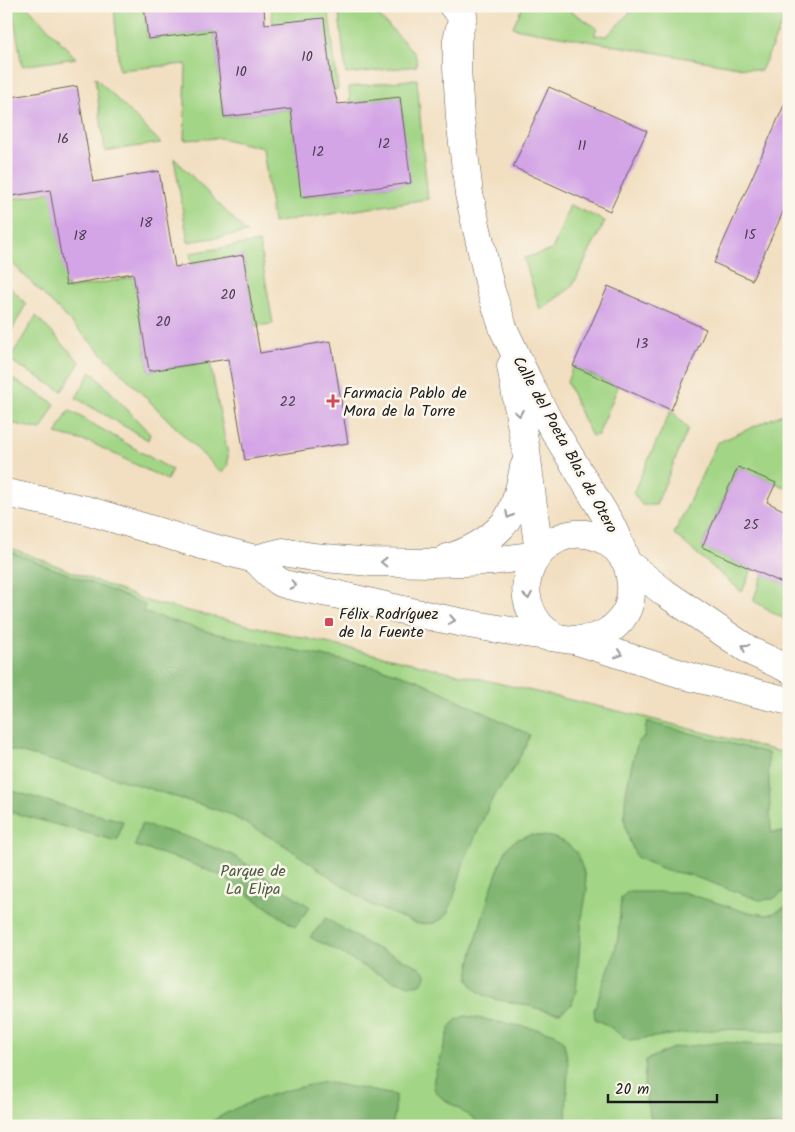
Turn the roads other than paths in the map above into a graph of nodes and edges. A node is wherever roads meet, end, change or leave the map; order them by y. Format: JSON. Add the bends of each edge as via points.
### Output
{"nodes":[{"id":1,"x":461,"y":10,"type":"edge"},
{"id":2,"x":504,"y":330,"type":"junction"},
{"id":3,"x":526,"y":451,"type":"junction"},
{"id":4,"x":6,"y":493,"type":"edge"},
{"id":5,"x":538,"y":554,"type":"junction"},
{"id":6,"x":254,"y":559,"type":"junction"},
{"id":7,"x":625,"y":561,"type":"junction"},
{"id":8,"x":433,"y":563,"type":"junction"},
{"id":9,"x":563,"y":638,"type":"junction"},
{"id":10,"x":789,"y":669,"type":"edge"},
{"id":11,"x":789,"y":701,"type":"edge"}],
"edges":[{"from":1,"to":2,"type":"street","name":"Calle del Poeta Blas de Otero","via":[[457,67],[469,194],[491,291]]},
{"from":2,"to":3,"type":"street","name":"Calle del Poeta Blas de Otero","one_way":true},
{"from":2,"to":7,"type":"street","name":"Calle del Poeta Blas de Otero","via":[[549,422],[619,540]]},
{"from":3,"to":5,"type":"street","name":"Calle del Poeta Blas de Otero"},
{"from":3,"to":8,"type":"street","name":"Calle del Poeta Blas de Otero","one_way":true,"via":[[522,476],[503,526],[469,551]]},
{"from":4,"to":6,"type":"street","via":[[86,510]]},
{"from":5,"to":7,"type":"street","name":"Calle del Poeta Blas de Otero","via":[[553,540],[570,534],[586,534],[614,547]]},
{"from":5,"to":8,"type":"street","via":[[493,561]]},
{"from":5,"to":9,"type":"street","name":"Calle del Poeta Blas de Otero","one_way":true,"via":[[527,577],[526,593],[540,625]]},
{"from":8,"to":6,"type":"street","one_way":true,"via":[[371,562],[283,552]]},
{"from":6,"to":9,"type":"street","one_way":true,"via":[[280,583],[506,631]]},
{"from":7,"to":9,"type":"street","name":"Calle del Poeta Blas de Otero","via":[[631,575],[632,592],[628,608],[619,622],[606,633],[590,639]]},
{"from":10,"to":7,"type":"street","name":"Calle del Poeta Blas de Otero","one_way":true,"via":[[752,652],[665,593]]},
{"from":9,"to":11,"type":"street","name":"Calle del Poeta Blas de Otero","one_way":true,"via":[[691,677]]}]}
